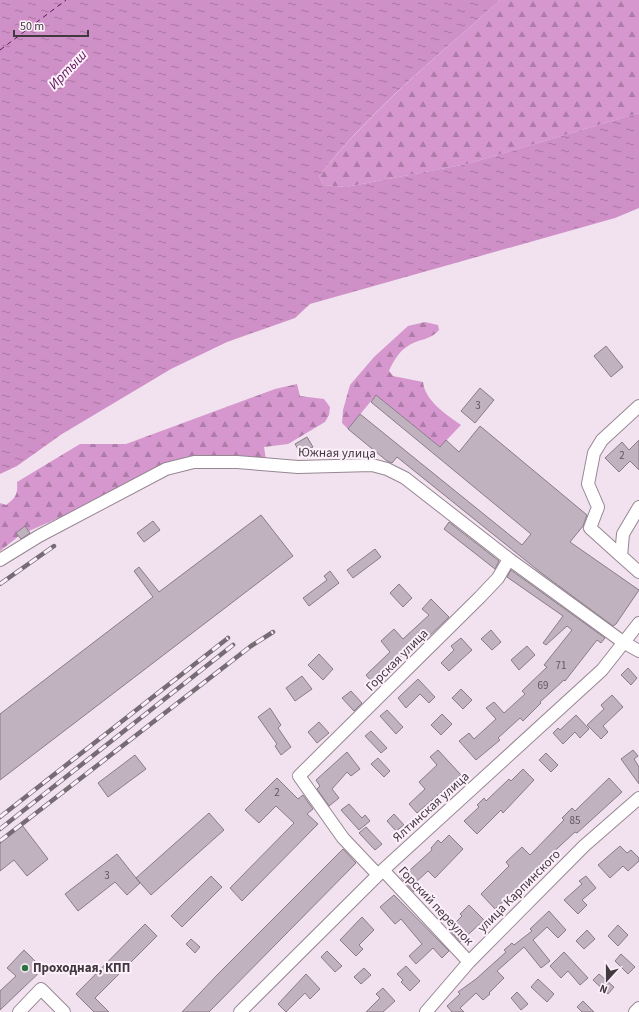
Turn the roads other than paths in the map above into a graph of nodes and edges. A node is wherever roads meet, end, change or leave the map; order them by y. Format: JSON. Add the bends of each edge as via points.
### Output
{"nodes":[{"id":1,"x":639,"y":406,"type":"edge"},
{"id":2,"x":639,"y":507,"type":"edge"},
{"id":3,"x":621,"y":556,"type":"junction"},
{"id":4,"x":509,"y":559,"type":"junction"},
{"id":5,"x":0,"y":560,"type":"edge"},
{"id":6,"x":639,"y":572,"type":"edge"},
{"id":7,"x":639,"y":623,"type":"edge"},
{"id":8,"x":623,"y":642,"type":"junction"},
{"id":9,"x":639,"y":651,"type":"edge"},
{"id":10,"x":299,"y":776,"type":"joint"},
{"id":11,"x":639,"y":798,"type":"edge"},
{"id":12,"x":380,"y":872,"type":"junction"},
{"id":13,"x":469,"y":962,"type":"junction"},
{"id":14,"x":639,"y":1008,"type":"edge"},
{"id":15,"x":19,"y":1012,"type":"edge"},
{"id":16,"x":64,"y":1012,"type":"edge"},
{"id":17,"x":240,"y":1012,"type":"edge"},
{"id":18,"x":426,"y":1012,"type":"edge"},
{"id":19,"x":635,"y":1012,"type":"edge"}],
"edges":[{"from":1,"to":3,"type":"street","via":[[602,440],[594,453],[588,484],[598,507],[590,528]]},
{"from":2,"to":3,"type":"street","via":[[623,534]]},
{"from":3,"to":6,"type":"street"},
{"from":4,"to":5,"type":"street","name":"Южная улица","via":[[405,478],[387,469],[372,465],[298,467],[237,462],[194,462],[166,469],[39,536]]},
{"from":4,"to":8,"type":"street","name":"Южная улица"},
{"from":4,"to":10,"type":"street","name":"Горская улица","via":[[498,578],[480,597]]},
{"from":7,"to":8,"type":"street","name":"Ялтинская улица"},
{"from":8,"to":9,"type":"street","name":"Южная улица"},
{"from":8,"to":12,"type":"street","name":"Ялтинская улица","via":[[602,670]]},
{"from":10,"to":12,"type":"street","name":"Горский переулок","via":[[343,838]]},
{"from":11,"to":13,"type":"street","name":"улица Карпинского","via":[[584,846]]},
{"from":12,"to":13,"type":"street","name":"Горский переулок"},
{"from":12,"to":17,"type":"street","name":"Ялтинская улица"},
{"from":13,"to":18,"type":"street","name":"улица Карпинского"},
{"from":14,"to":19,"type":"street"},
{"from":15,"to":16,"type":"street","via":[[41,989]]}]}
